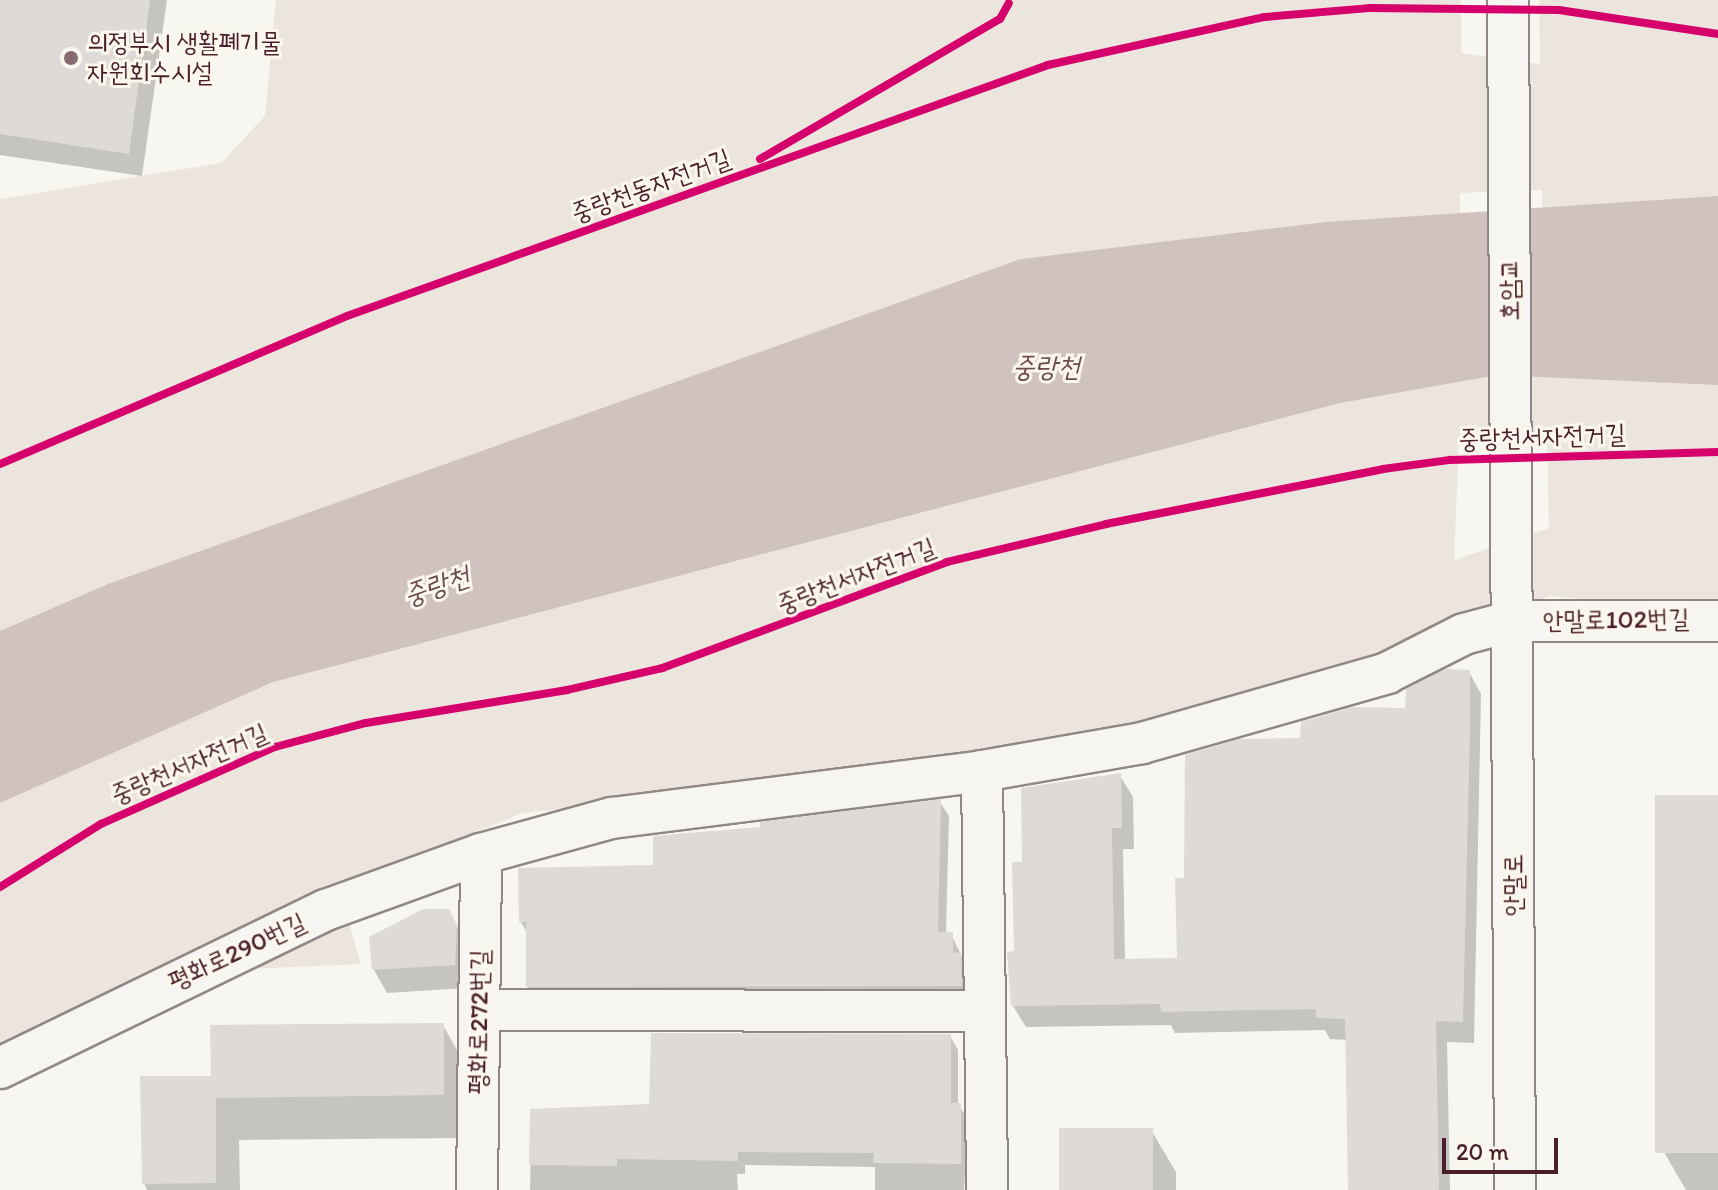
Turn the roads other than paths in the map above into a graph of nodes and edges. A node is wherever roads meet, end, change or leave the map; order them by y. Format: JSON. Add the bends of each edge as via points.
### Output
{"nodes":[{"id":1,"x":1508,"y":0,"type":"edge"},
{"id":2,"x":1513,"y":580,"type":"joint"},
{"id":3,"x":1513,"y":621,"type":"junction"},
{"id":4,"x":1718,"y":621,"type":"edge"},
{"id":5,"x":982,"y":771,"type":"junction"},
{"id":6,"x":481,"y":854,"type":"junction"},
{"id":7,"x":480,"y":1010,"type":"junction"},
{"id":8,"x":984,"y":1011,"type":"junction"},
{"id":9,"x":0,"y":1068,"type":"edge"},
{"id":10,"x":477,"y":1190,"type":"edge"},
{"id":11,"x":987,"y":1190,"type":"edge"},
{"id":12,"x":1515,"y":1190,"type":"edge"}],
"edges":[{"from":1,"to":2,"type":"street","name":"호암교"},
{"from":2,"to":3,"type":"street","name":"안말로"},
{"from":3,"to":4,"type":"street","name":"안말로102번길"},
{"from":3,"to":5,"type":"street","name":"안말로102번길","via":[[1464,634],[1387,673],[1206,727]]},
{"from":3,"to":12,"type":"street","name":"안말로"},
{"from":5,"to":6,"type":"street","name":"평화로290번길","via":[[612,818]]},
{"from":5,"to":8,"type":"street"},
{"from":6,"to":7,"type":"street","name":"평화로272번길"},
{"from":6,"to":9,"type":"street","name":"평화로290번길","via":[[326,910]]},
{"from":7,"to":8,"type":"street"},
{"from":7,"to":10,"type":"street","name":"평화로272번길"},
{"from":8,"to":11,"type":"street"}]}
